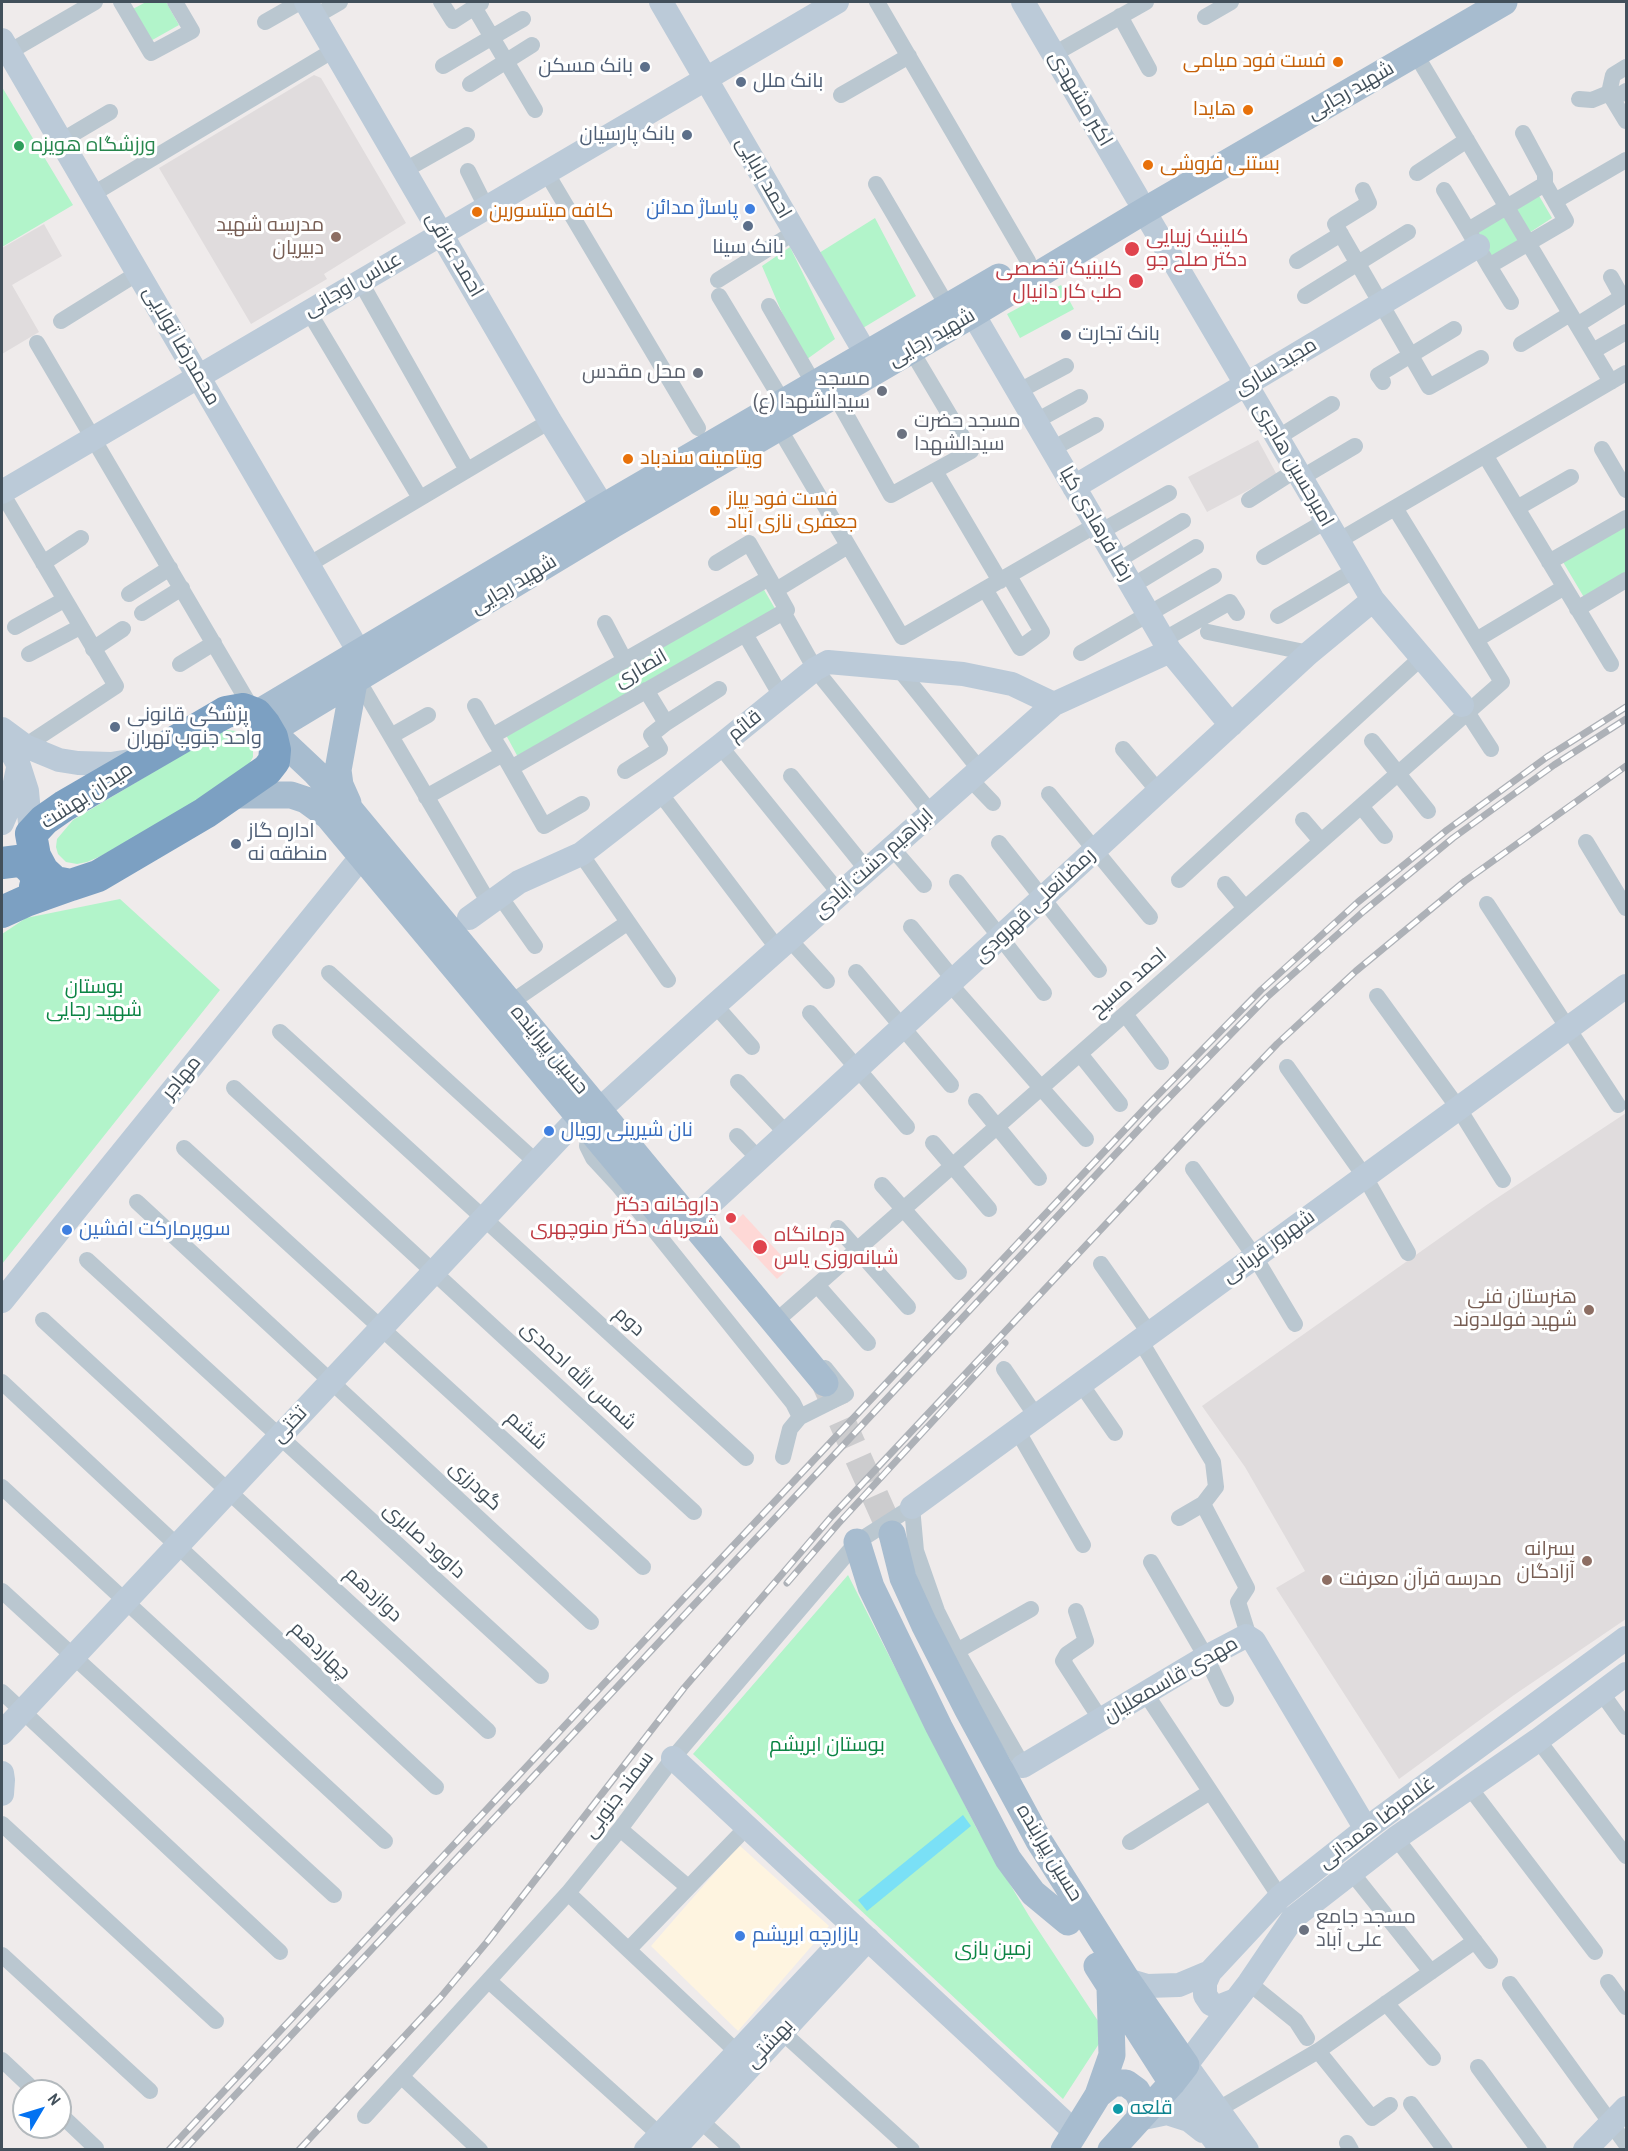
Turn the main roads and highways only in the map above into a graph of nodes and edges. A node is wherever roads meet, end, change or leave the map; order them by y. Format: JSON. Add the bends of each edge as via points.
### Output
{"nodes":[{"id":1,"x":1471,"y":2,"type":"edge"},
{"id":2,"x":1504,"y":2,"type":"edge"},
{"id":3,"x":1141,"y":204,"type":"junction"},
{"id":4,"x":961,"y":310,"type":"junction"},
{"id":5,"x":871,"y":362,"type":"junction"},
{"id":6,"x":608,"y":516,"type":"junction"},
{"id":7,"x":356,"y":681,"type":"junction"},
{"id":8,"x":266,"y":725,"type":"junction"},
{"id":9,"x":316,"y":772,"type":"junction"},
{"id":10,"x":233,"y":795,"type":"junction"},
{"id":11,"x":306,"y":800,"type":"junction"},
{"id":12,"x":352,"y":812,"type":"junction"},
{"id":13,"x":31,"y":834,"type":"junction"},
{"id":14,"x":2,"y":861,"type":"edge"},
{"id":15,"x":71,"y":885,"type":"junction"},
{"id":16,"x":8,"y":909,"type":"edge"},
{"id":17,"x":589,"y":1118,"type":"junction"},
{"id":18,"x":820,"y":1397,"type":"tunnel mouth"},
{"id":19,"x":1119,"y":1983,"type":"junction"},
{"id":20,"x":1143,"y":2022,"type":"junction"},
{"id":21,"x":1098,"y":2095,"type":"junction"},
{"id":22,"x":1139,"y":2119,"type":"junction"},
{"id":23,"x":1070,"y":2141,"type":"edge"},
{"id":24,"x":1111,"y":2150,"type":"edge"}],
"edges":[{"from":1,"to":3,"type":"main road","name":"شهید رجایی"},
{"from":2,"to":3,"type":"main road","name":"شهید رجایی"},
{"from":3,"to":4,"type":"main road","name":"شهید رجایی"},
{"from":3,"to":4,"type":"main road","name":"شهید رجایی","via":[[1028,261]]},
{"from":4,"to":5,"type":"main road","name":"شهید رجایی"},
{"from":4,"to":5,"type":"main road","name":"شهید رجایی","via":[[911,350]]},
{"from":5,"to":6,"type":"main road","name":"شهید رجایی"},
{"from":6,"to":7,"type":"main road","name":"شهید رجایی"},
{"from":6,"to":8,"type":"main road","name":"شهید رجایی","via":[[359,652]]},
{"from":7,"to":8,"type":"main road","name":"شهید رجایی"},
{"from":7,"to":12,"type":"main road","via":[[338,770]]},
{"from":8,"to":9,"type":"main road","name":"حسین پیراینده"},
{"from":8,"to":10,"type":"highway","via":[[275,750],[273,761]]},
{"from":8,"to":13,"type":"highway","name":"میدان بهشت","via":[[243,709],[226,712],[52,814]]},
{"from":9,"to":11,"type":"main road","via":[[298,766],[285,777],[286,786]]},
{"from":9,"to":12,"type":"main road","name":"حسین پیراینده"},
{"from":10,"to":11,"type":"main road","name":"حسین پیراینده","via":[[291,795]]},
{"from":10,"to":15,"type":"highway","via":[[117,866]]},
{"from":11,"to":17,"type":"main road","name":"حسین پیراینده","via":[[328,816]]},
{"from":12,"to":17,"type":"main road","name":"حسین پیراینده","via":[[510,1003]]},
{"from":13,"to":14,"type":"highway"},
{"from":13,"to":15,"type":"highway","name":"میدان بهشت","via":[[43,871],[55,882]]},
{"from":14,"to":16,"type":"highway","via":[[26,864],[37,880]]},
{"from":15,"to":16,"type":"highway"},
{"from":17,"to":18,"type":"main road","name":"حسین پیراینده"},
{"from":19,"to":19,"type":"main road","name":"حسین پیراینده","via":[[968,1710],[903,1578],[876,1538],[871,1587],[1008,1859],[1033,1893],[1068,1922]]},
{"from":19,"to":20,"type":"main road","name":"حسین پیراینده"},
{"from":19,"to":21,"type":"main road","via":[[1112,2055]]},
{"from":20,"to":21,"type":"main road"},
{"from":20,"to":22,"type":"main road","name":"حسین پیراینده","via":[[1179,2074]]},
{"from":21,"to":22,"type":"main road","via":[[1113,2083],[1126,2083],[1137,2091],[1142,2102]]},
{"from":21,"to":23,"type":"main road"},
{"from":22,"to":24,"type":"main road"}]}
